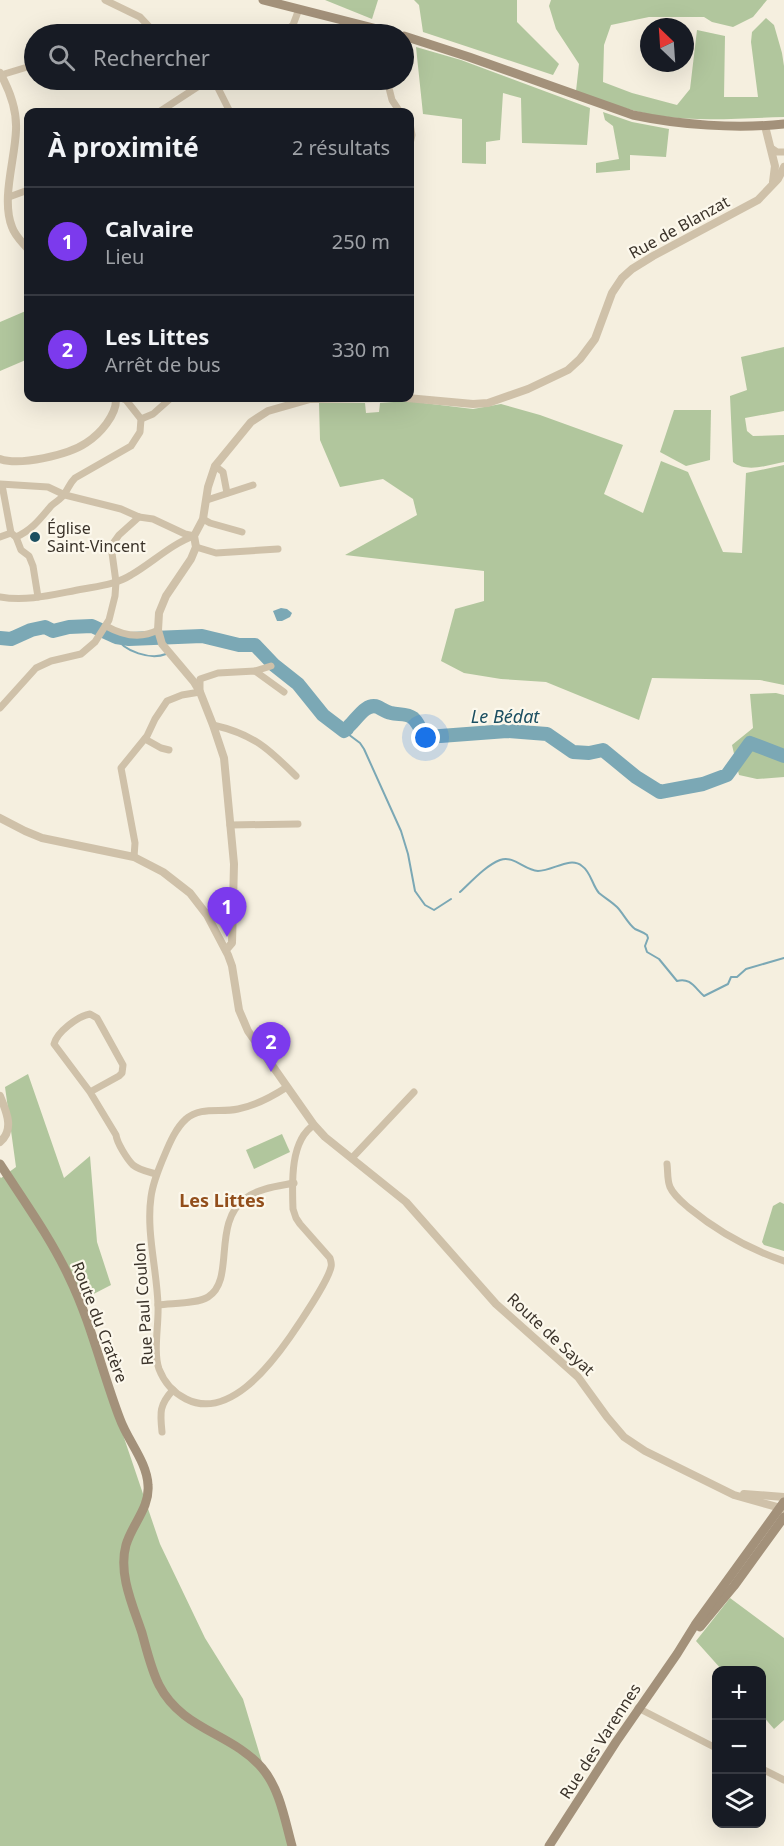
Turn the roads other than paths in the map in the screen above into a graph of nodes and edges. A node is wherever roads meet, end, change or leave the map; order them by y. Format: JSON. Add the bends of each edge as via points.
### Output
{"nodes":[{"id":1,"x":105,"y":0,"type":"edge"},
{"id":2,"x":263,"y":0,"type":"edge"},
{"id":3,"x":299,"y":9,"type":"junction"},
{"id":4,"x":146,"y":24,"type":"edge"},
{"id":5,"x":293,"y":24,"type":"edge"},
{"id":6,"x":350,"y":24,"type":"edge"},
{"id":7,"x":414,"y":39,"type":"edge"},
{"id":8,"x":24,"y":68,"type":"edge"},
{"id":9,"x":0,"y":74,"type":"edge"},
{"id":10,"x":187,"y":90,"type":"edge"},
{"id":11,"x":219,"y":90,"type":"edge"},
{"id":12,"x":390,"y":90,"type":"edge"},
{"id":13,"x":164,"y":108,"type":"edge"},
{"id":14,"x":228,"y":108,"type":"edge"},
{"id":15,"x":397,"y":108,"type":"edge"},
{"id":16,"x":784,"y":124,"type":"edge"},
{"id":17,"x":765,"y":126,"type":"junction"},
{"id":18,"x":771,"y":148,"type":"junction"},
{"id":19,"x":784,"y":152,"type":"edge"},
{"id":20,"x":784,"y":167,"type":"edge"},
{"id":21,"x":771,"y":188,"type":"junction"},
{"id":22,"x":24,"y":191,"type":"edge"},
{"id":23,"x":9,"y":197,"type":"junction"},
{"id":24,"x":4,"y":208,"type":"edge"},
{"id":25,"x":24,"y":244,"type":"edge"},
{"id":26,"x":414,"y":399,"type":"edge"},
{"id":27,"x":115,"y":402,"type":"edge"},
{"id":28,"x":128,"y":402,"type":"edge"},
{"id":29,"x":166,"y":402,"type":"edge"},
{"id":30,"x":300,"y":402,"type":"edge"},
{"id":31,"x":141,"y":420,"type":"junction"},
{"id":32,"x":0,"y":459,"type":"edge"},
{"id":33,"x":215,"y":466,"type":"junction"},
{"id":34,"x":1,"y":485,"type":"edge"},
{"id":35,"x":253,"y":485,"type":"dead end"},
{"id":36,"x":227,"y":493,"type":"junction"},
{"id":37,"x":64,"y":495,"type":"junction"},
{"id":38,"x":207,"y":500,"type":"junction"},
{"id":39,"x":140,"y":517,"type":"junction"},
{"id":40,"x":203,"y":519,"type":"junction"},
{"id":41,"x":242,"y":532,"type":"dead end"},
{"id":42,"x":14,"y":535,"type":"junction"},
{"id":43,"x":194,"y":536,"type":"junction"},
{"id":44,"x":0,"y":537,"type":"edge"},
{"id":45,"x":196,"y":547,"type":"junction"},
{"id":46,"x":278,"y":549,"type":"dead end"},
{"id":47,"x":116,"y":582,"type":"junction"},
{"id":48,"x":0,"y":597,"type":"edge"},
{"id":49,"x":38,"y":597,"type":"junction"},
{"id":50,"x":104,"y":629,"type":"junction"},
{"id":51,"x":160,"y":635,"type":"junction"},
{"id":52,"x":272,"y":666,"type":"dead end"},
{"id":53,"x":255,"y":671,"type":"junction"},
{"id":54,"x":186,"y":674,"type":"junction"},
{"id":55,"x":200,"y":679,"type":"junction"},
{"id":56,"x":200,"y":692,"type":"junction"},
{"id":57,"x":284,"y":692,"type":"dead end"},
{"id":58,"x":0,"y":708,"type":"edge"},
{"id":59,"x":213,"y":725,"type":"junction"},
{"id":60,"x":145,"y":739,"type":"junction"},
{"id":61,"x":169,"y":750,"type":"dead end"},
{"id":62,"x":296,"y":776,"type":"dead end"},
{"id":63,"x":0,"y":818,"type":"edge"},
{"id":64,"x":298,"y":824,"type":"dead end"},
{"id":65,"x":231,"y":825,"type":"junction"},
{"id":66,"x":134,"y":857,"type":"junction"},
{"id":67,"x":226,"y":950,"type":"junction"},
{"id":68,"x":287,"y":1087,"type":"junction"},
{"id":69,"x":90,"y":1092,"type":"junction"},
{"id":70,"x":414,"y":1092,"type":"dead end"},
{"id":71,"x":0,"y":1096,"type":"edge"},
{"id":72,"x":314,"y":1125,"type":"junction"},
{"id":73,"x":0,"y":1142,"type":"edge"},
{"id":74,"x":352,"y":1158,"type":"junction"},
{"id":75,"x":0,"y":1164,"type":"edge"},
{"id":76,"x":668,"y":1164,"type":"dead end"},
{"id":77,"x":156,"y":1174,"type":"junction"},
{"id":78,"x":294,"y":1183,"type":"junction"},
{"id":79,"x":784,"y":1261,"type":"edge"},
{"id":80,"x":158,"y":1305,"type":"junction"},
{"id":81,"x":173,"y":1390,"type":"junction"},
{"id":82,"x":162,"y":1432,"type":"dead end"},
{"id":83,"x":729,"y":1492,"type":"junction"},
{"id":84,"x":784,"y":1497,"type":"edge"},
{"id":85,"x":783,"y":1509,"type":"edge"},
{"id":86,"x":638,"y":1708,"type":"junction"},
{"id":87,"x":712,"y":1745,"type":"edge"},
{"id":88,"x":766,"y":1770,"type":"edge"},
{"id":89,"x":784,"y":1780,"type":"edge"},
{"id":90,"x":292,"y":1846,"type":"edge"},
{"id":91,"x":549,"y":1846,"type":"edge"}],
"edges":[{"from":1,"to":4,"type":"street"},
{"from":2,"to":3,"type":"main road"},
{"from":3,"to":5,"type":"street"},
{"from":3,"to":6,"type":"main road"},
{"from":7,"to":17,"type":"main road","via":[[633,115],[673,122]]},
{"from":8,"to":9,"type":"street"},
{"from":9,"to":23,"type":"street","via":[[16,123]]},
{"from":10,"to":13,"type":"street"},
{"from":11,"to":14,"type":"street"},
{"from":12,"to":15,"type":"street"},
{"from":16,"to":17,"type":"main road"},
{"from":17,"to":18,"type":"street"},
{"from":18,"to":19,"type":"street"},
{"from":18,"to":21,"type":"street","via":[[775,166]]},
{"from":20,"to":21,"type":"street","name":"Rue de Blanzat"},
{"from":21,"to":26,"type":"street","name":"Rue de Blanzat","via":[[752,204],[632,269],[612,293],[591,346],[561,374],[488,403]]},
{"from":22,"to":23,"type":"street"},
{"from":23,"to":24,"type":"street"},
{"from":24,"to":25,"type":"street"},
{"from":27,"to":32,"type":"street","via":[[109,420],[79,447],[27,461]]},
{"from":28,"to":31,"type":"street"},
{"from":29,"to":31,"type":"street"},
{"from":30,"to":33,"type":"street","via":[[263,413],[251,422]]},
{"from":31,"to":37,"type":"street","via":[[140,432],[131,446],[75,478]]},
{"from":33,"to":36,"type":"street","via":[[223,472]]},
{"from":33,"to":38,"type":"street"},
{"from":34,"to":37,"type":"street","via":[[48,488]]},
{"from":34,"to":42,"type":"street"},
{"from":35,"to":36,"type":"street"},
{"from":36,"to":38,"type":"street"},
{"from":37,"to":39,"type":"street"},
{"from":37,"to":42,"type":"street","via":[[34,527]]},
{"from":38,"to":40,"type":"street"},
{"from":39,"to":43,"type":"street"},
{"from":39,"to":47,"type":"street","via":[[114,542]]},
{"from":40,"to":41,"type":"street"},
{"from":40,"to":43,"type":"street"},
{"from":42,"to":44,"type":"street"},
{"from":42,"to":49,"type":"street","via":[[33,566]]},
{"from":43,"to":45,"type":"street"},
{"from":43,"to":47,"type":"street"},
{"from":45,"to":46,"type":"street","via":[[216,553]]},
{"from":45,"to":51,"type":"street","via":[[159,613]]},
{"from":47,"to":49,"type":"street"},
{"from":47,"to":50,"type":"street","via":[[112,610]]},
{"from":48,"to":49,"type":"street"},
{"from":50,"to":51,"type":"street"},
{"from":50,"to":58,"type":"street","via":[[85,652],[36,668]]},
{"from":51,"to":54,"type":"street"},
{"from":52,"to":53,"type":"street"},
{"from":53,"to":55,"type":"street","via":[[218,673]]},
{"from":53,"to":57,"type":"street"},
{"from":54,"to":55,"type":"street"},
{"from":54,"to":56,"type":"street"},
{"from":55,"to":56,"type":"street"},
{"from":56,"to":59,"type":"street"},
{"from":56,"to":60,"type":"street","via":[[167,701]]},
{"from":59,"to":62,"type":"street","via":[[260,742]]},
{"from":59,"to":65,"type":"street","via":[[224,758]]},
{"from":60,"to":61,"type":"street"},
{"from":60,"to":66,"type":"street","via":[[121,768],[135,843]]},
{"from":63,"to":66,"type":"street","name":"Route de Sayat","via":[[42,838]]},
{"from":64,"to":65,"type":"street"},
{"from":65,"to":67,"type":"street","via":[[233,923],[232,943]]},
{"from":66,"to":67,"type":"street","name":"Route de Sayat","via":[[163,872],[190,893]]},
{"from":67,"to":68,"type":"street","name":"Route de Sayat","via":[[243,1021]]},
{"from":68,"to":72,"type":"street","name":"Route de Sayat"},
{"from":68,"to":77,"type":"street","name":"Rue Paul Coulon","via":[[243,1108],[204,1110],[189,1116],[179,1127]]},
{"from":69,"to":69,"type":"street","via":[[54,1044],[56,1036],[90,1014],[97,1018],[123,1065],[117,1078]]},
{"from":69,"to":77,"type":"street","via":[[131,1162]]},
{"from":70,"to":74,"type":"street"},
{"from":71,"to":73,"type":"street","via":[[9,1123]]},
{"from":72,"to":74,"type":"street","name":"Route de Sayat"},
{"from":72,"to":78,"type":"street","via":[[303,1135],[297,1149]]},
{"from":74,"to":83,"type":"street","name":"Route de Sayat","via":[[399,1195],[502,1311],[578,1377],[624,1437]]},
{"from":75,"to":90,"type":"main road","name":"Route du Cratère","via":[[50,1241],[73,1286],[120,1420],[145,1470],[146,1501],[127,1542],[124,1570],[159,1685],[178,1712],[239,1749],[264,1771],[277,1797]]},
{"from":76,"to":79,"type":"street","via":[[670,1189],[690,1209],[754,1250]]},
{"from":77,"to":80,"type":"street","name":"Rue Paul Coulon","via":[[149,1213]]},
{"from":78,"to":80,"type":"street","via":[[255,1192],[233,1211],[227,1225],[221,1278],[213,1293],[201,1300]]},
{"from":78,"to":81,"type":"street","via":[[296,1218],[330,1258],[332,1266],[327,1277],[289,1338],[239,1392],[206,1404],[190,1401]]},
{"from":80,"to":81,"type":"street","name":"Rue Paul Coulon","via":[[158,1362],[162,1376]]},
{"from":81,"to":82,"type":"street","via":[[162,1406]]},
{"from":83,"to":84,"type":"street","name":"Route de Sayat"},
{"from":83,"to":85,"type":"street","name":"Route de Sayat"},
{"from":85,"to":86,"type":"main road","name":"Rue des Varennes","via":[[734,1586]]},
{"from":86,"to":87,"type":"street"},
{"from":86,"to":91,"type":"main road","name":"Rue des Varennes"},
{"from":88,"to":89,"type":"street"}]}
